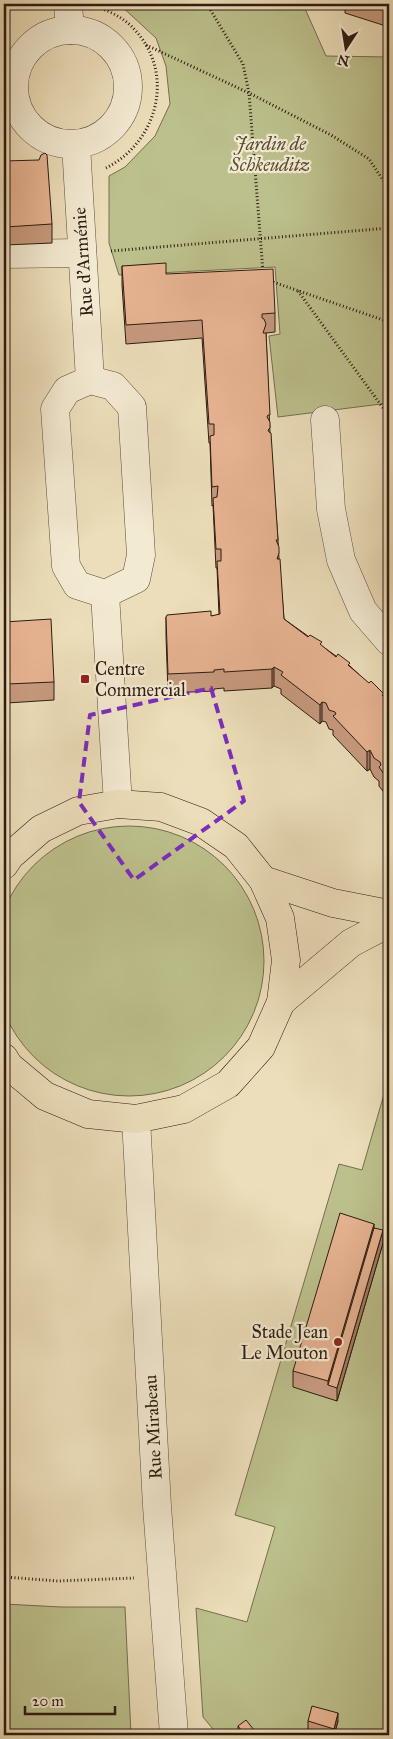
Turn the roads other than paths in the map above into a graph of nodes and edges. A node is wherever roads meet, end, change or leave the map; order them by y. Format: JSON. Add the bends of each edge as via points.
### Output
{"nodes":[{"id":1,"x":69,"y":17,"type":"edge"},
{"id":2,"x":12,"y":56,"type":"edge"},
{"id":3,"x":76,"y":145,"type":"junction"},
{"id":4,"x":82,"y":253,"type":"junction"},
{"id":5,"x":4,"y":254,"type":"edge"},
{"id":6,"x":90,"y":380,"type":"junction"},
{"id":7,"x":325,"y":420,"type":"dead end"},
{"id":8,"x":105,"y":594,"type":"junction"},
{"id":9,"x":389,"y":642,"type":"edge"},
{"id":10,"x":118,"y":804,"type":"junction"},
{"id":11,"x":4,"y":865,"type":"edge"},
{"id":12,"x":263,"y":880,"type":"junction"},
{"id":13,"x":389,"y":914,"type":"edge"},
{"id":14,"x":389,"y":923,"type":"edge"},
{"id":15,"x":281,"y":1002,"type":"junction"},
{"id":16,"x":4,"y":1058,"type":"edge"},
{"id":17,"x":136,"y":1119,"type":"junction"},
{"id":18,"x":174,"y":1735,"type":"edge"}],
"edges":[{"from":1,"to":2,"type":"street","via":[[54,32]]},
{"from":1,"to":3,"type":"street","via":[[106,42],[120,57],[127,75],[128,94],[122,113],[111,128],[95,140]]},
{"from":2,"to":3,"type":"street","via":[[13,94],[18,112],[28,126],[58,144]]},
{"from":3,"to":4,"type":"street","name":"Rue d'Arménie"},
{"from":4,"to":5,"type":"street"},
{"from":4,"to":6,"type":"street","name":"Rue d'Arménie"},
{"from":6,"to":8,"type":"street","via":[[66,390],[55,409],[61,503],[66,566],[77,585]]},
{"from":6,"to":8,"type":"street","via":[[113,386],[132,407],[141,555],[136,579]]},
{"from":7,"to":9,"type":"street","via":[[331,509],[341,560],[363,611]]},
{"from":8,"to":10,"type":"street"},
{"from":10,"to":11,"type":"main road","via":[[78,811],[41,829]]},
{"from":10,"to":12,"type":"main road","via":[[161,807],[201,822],[236,846]]},
{"from":12,"to":13,"type":"main road","via":[[333,903]]},
{"from":12,"to":15,"type":"main road","via":[[280,918],[283,935],[286,960]]},
{"from":14,"to":15,"type":"main road","via":[[351,943]]},
{"from":15,"to":17,"type":"main road","via":[[261,1047],[228,1084],[184,1109]]},
{"from":16,"to":17,"type":"main road","via":[[45,1096],[88,1114]]},
{"from":17,"to":18,"type":"street","name":"Rue Mirabeau","via":[[157,1506]]}]}
